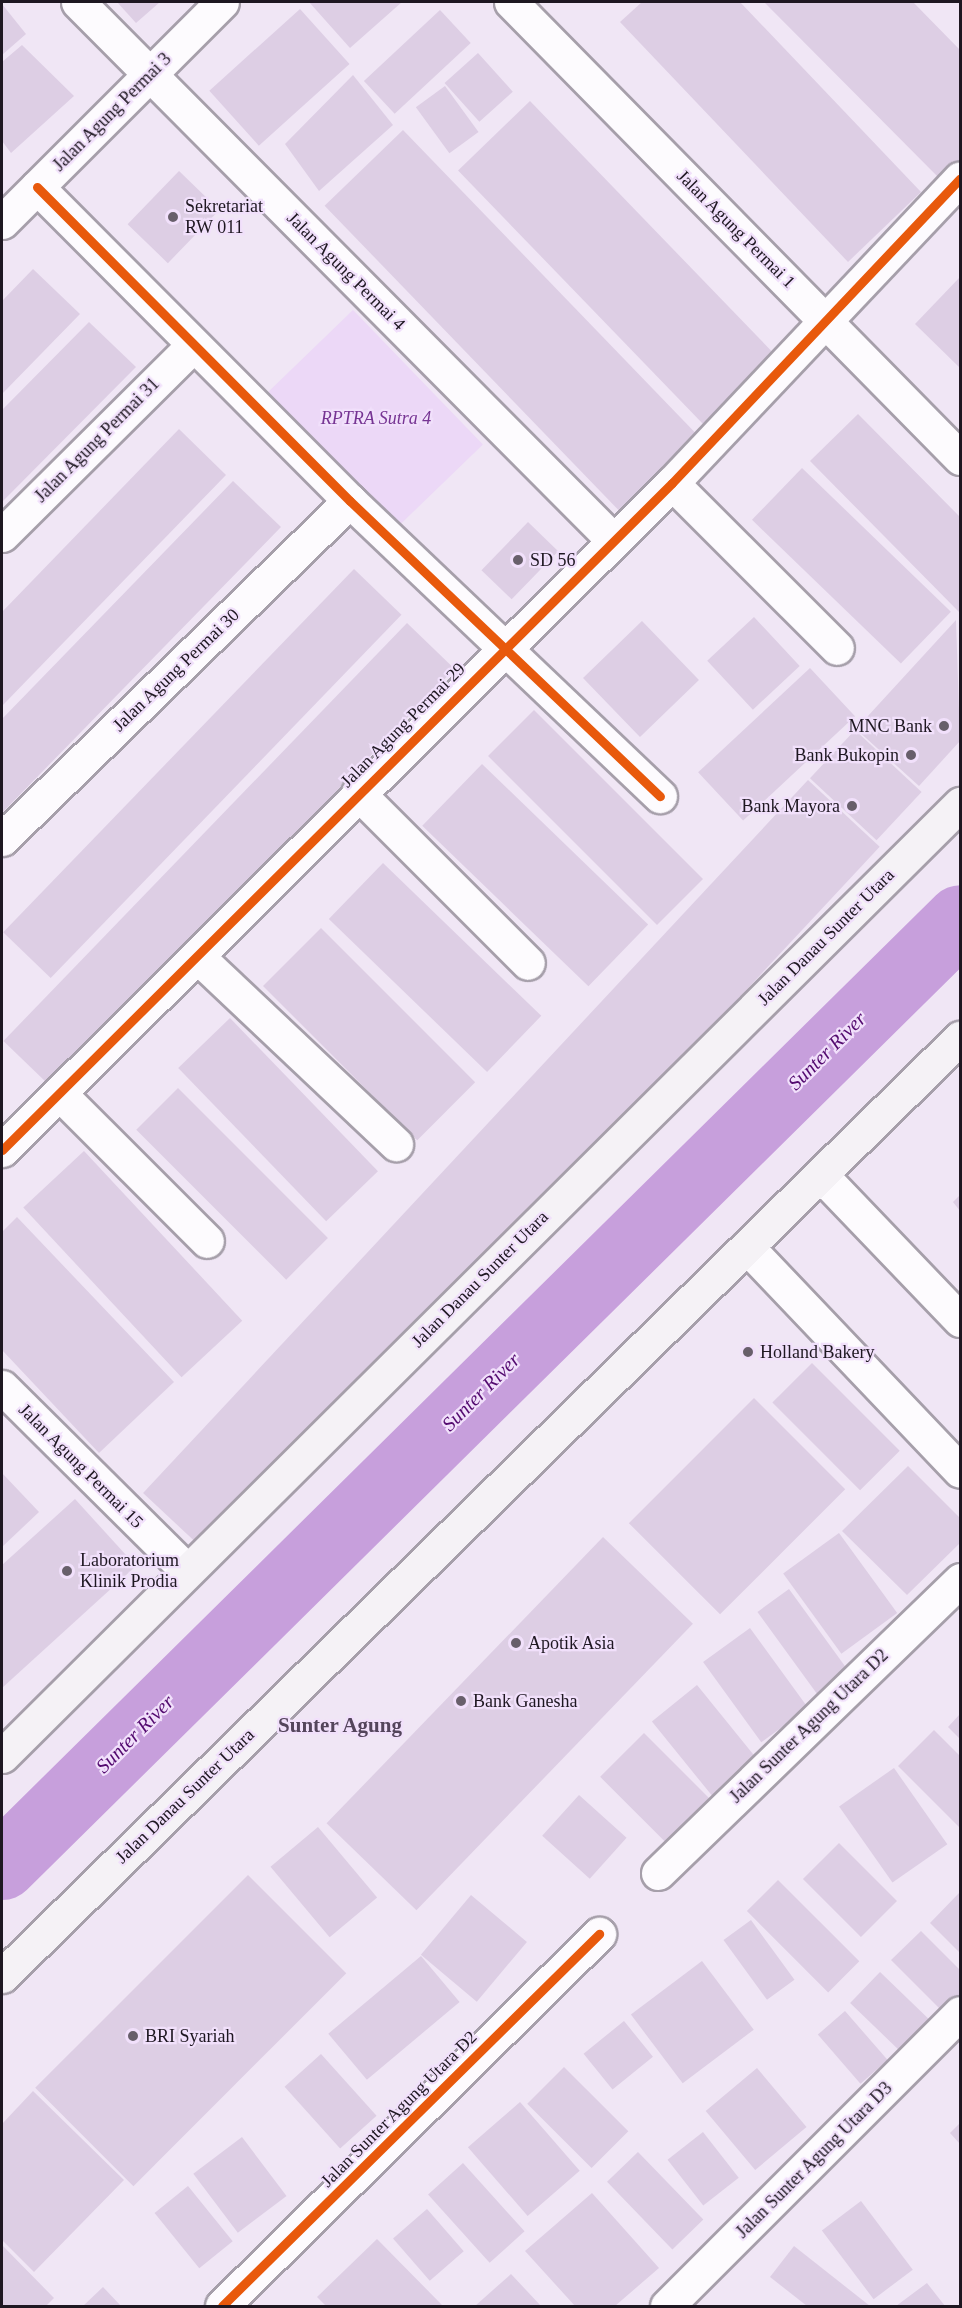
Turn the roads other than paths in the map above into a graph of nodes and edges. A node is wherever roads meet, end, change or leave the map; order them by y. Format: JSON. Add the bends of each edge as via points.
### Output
{"nodes":[{"id":1,"x":78,"y":2,"type":"edge"},
{"id":2,"x":222,"y":2,"type":"edge"},
{"id":3,"x":511,"y":2,"type":"edge"},
{"id":4,"x":150,"y":74,"type":"junction"},
{"id":5,"x":960,"y":178,"type":"edge"},
{"id":6,"x":37,"y":187,"type":"junction"},
{"id":7,"x":2,"y":222,"type":"edge"},
{"id":8,"x":828,"y":323,"type":"junction"},
{"id":9,"x":193,"y":345,"type":"junction"},
{"id":10,"x":960,"y":458,"type":"edge"},
{"id":11,"x":672,"y":483,"type":"junction"},
{"id":12,"x":350,"y":501,"type":"junction"},
{"id":13,"x":2,"y":535,"type":"edge"},
{"id":14,"x":614,"y":541,"type":"junction"},
{"id":15,"x":503,"y":648,"type":"junction"},
{"id":16,"x":837,"y":648,"type":"dead end"},
{"id":17,"x":358,"y":793,"type":"junction"},
{"id":18,"x":660,"y":796,"type":"dead end"},
{"id":19,"x":960,"y":804,"type":"edge"},
{"id":20,"x":2,"y":839,"type":"edge"},
{"id":21,"x":197,"y":956,"type":"junction"},
{"id":22,"x":528,"y":963,"type":"dead end"},
{"id":23,"x":960,"y":1038,"type":"edge"},
{"id":24,"x":59,"y":1093,"type":"junction"},
{"id":25,"x":396,"y":1143,"type":"dead end"},
{"id":26,"x":2,"y":1150,"type":"edge"},
{"id":27,"x":821,"y":1174,"type":"junction"},
{"id":28,"x":207,"y":1241,"type":"dead end"},
{"id":29,"x":747,"y":1247,"type":"junction"},
{"id":30,"x":960,"y":1320,"type":"edge"},
{"id":31,"x":2,"y":1388,"type":"edge"},
{"id":32,"x":960,"y":1472,"type":"edge"},
{"id":33,"x":186,"y":1570,"type":"junction"},
{"id":34,"x":960,"y":1580,"type":"edge"},
{"id":35,"x":2,"y":1756,"type":"edge"},
{"id":36,"x":658,"y":1873,"type":"dead end"},
{"id":37,"x":599,"y":1934,"type":"dead end"},
{"id":38,"x":2,"y":1976,"type":"edge"},
{"id":39,"x":960,"y":2013,"type":"edge"},
{"id":40,"x":222,"y":2307,"type":"edge"},
{"id":41,"x":667,"y":2307,"type":"edge"}],
"edges":[{"from":1,"to":4,"type":"street","name":"Jalan Agung Permai 4"},
{"from":2,"to":4,"type":"street","name":"Jalan Agung Permai 3"},
{"from":3,"to":8,"type":"street","name":"Jalan Agung Permai 1"},
{"from":4,"to":6,"type":"street","name":"Jalan Agung Permai 3"},
{"from":4,"to":14,"type":"street","name":"Jalan Agung Permai 4"},
{"from":5,"to":8,"type":"street","name":"Jalan Agung Permai 29"},
{"from":6,"to":7,"type":"street","name":"Jalan Agung Permai 3"},
{"from":6,"to":9,"type":"street"},
{"from":8,"to":10,"type":"street","name":"Jalan Agung Permai 1"},
{"from":8,"to":11,"type":"street","name":"Jalan Agung Permai 29"},
{"from":9,"to":12,"type":"street"},
{"from":9,"to":13,"type":"street","name":"Jalan Agung Permai 31"},
{"from":11,"to":14,"type":"street","name":"Jalan Agung Permai 29"},
{"from":11,"to":16,"type":"street"},
{"from":12,"to":15,"type":"street"},
{"from":12,"to":20,"type":"street","name":"Jalan Agung Permai 30"},
{"from":14,"to":15,"type":"street","name":"Jalan Agung Permai 29"},
{"from":15,"to":17,"type":"street","name":"Jalan Agung Permai 29"},
{"from":15,"to":18,"type":"street"},
{"from":17,"to":21,"type":"street","name":"Jalan Agung Permai 29"},
{"from":17,"to":22,"type":"street"},
{"from":19,"to":33,"type":"main road","name":"Jalan Danau Sunter Utara"},
{"from":21,"to":24,"type":"street","name":"Jalan Agung Permai 29"},
{"from":21,"to":25,"type":"street"},
{"from":23,"to":27,"type":"main road","name":"Jalan Danau Sunter Utara"},
{"from":24,"to":26,"type":"street","name":"Jalan Agung Permai 29"},
{"from":24,"to":28,"type":"street"},
{"from":27,"to":29,"type":"main road","name":"Jalan Danau Sunter Utara"},
{"from":27,"to":30,"type":"street"},
{"from":29,"to":32,"type":"street"},
{"from":29,"to":38,"type":"main road","name":"Jalan Danau Sunter Utara"},
{"from":31,"to":33,"type":"street","name":"Jalan Agung Permai 15"},
{"from":33,"to":35,"type":"main road","name":"Jalan Danau Sunter Utara"},
{"from":34,"to":36,"type":"street","name":"Jalan Sunter Agung Utara D2"},
{"from":37,"to":40,"type":"street","name":"Jalan Sunter Agung Utara D2"},
{"from":39,"to":41,"type":"street","name":"Jalan Sunter Agung Utara D3"}]}
